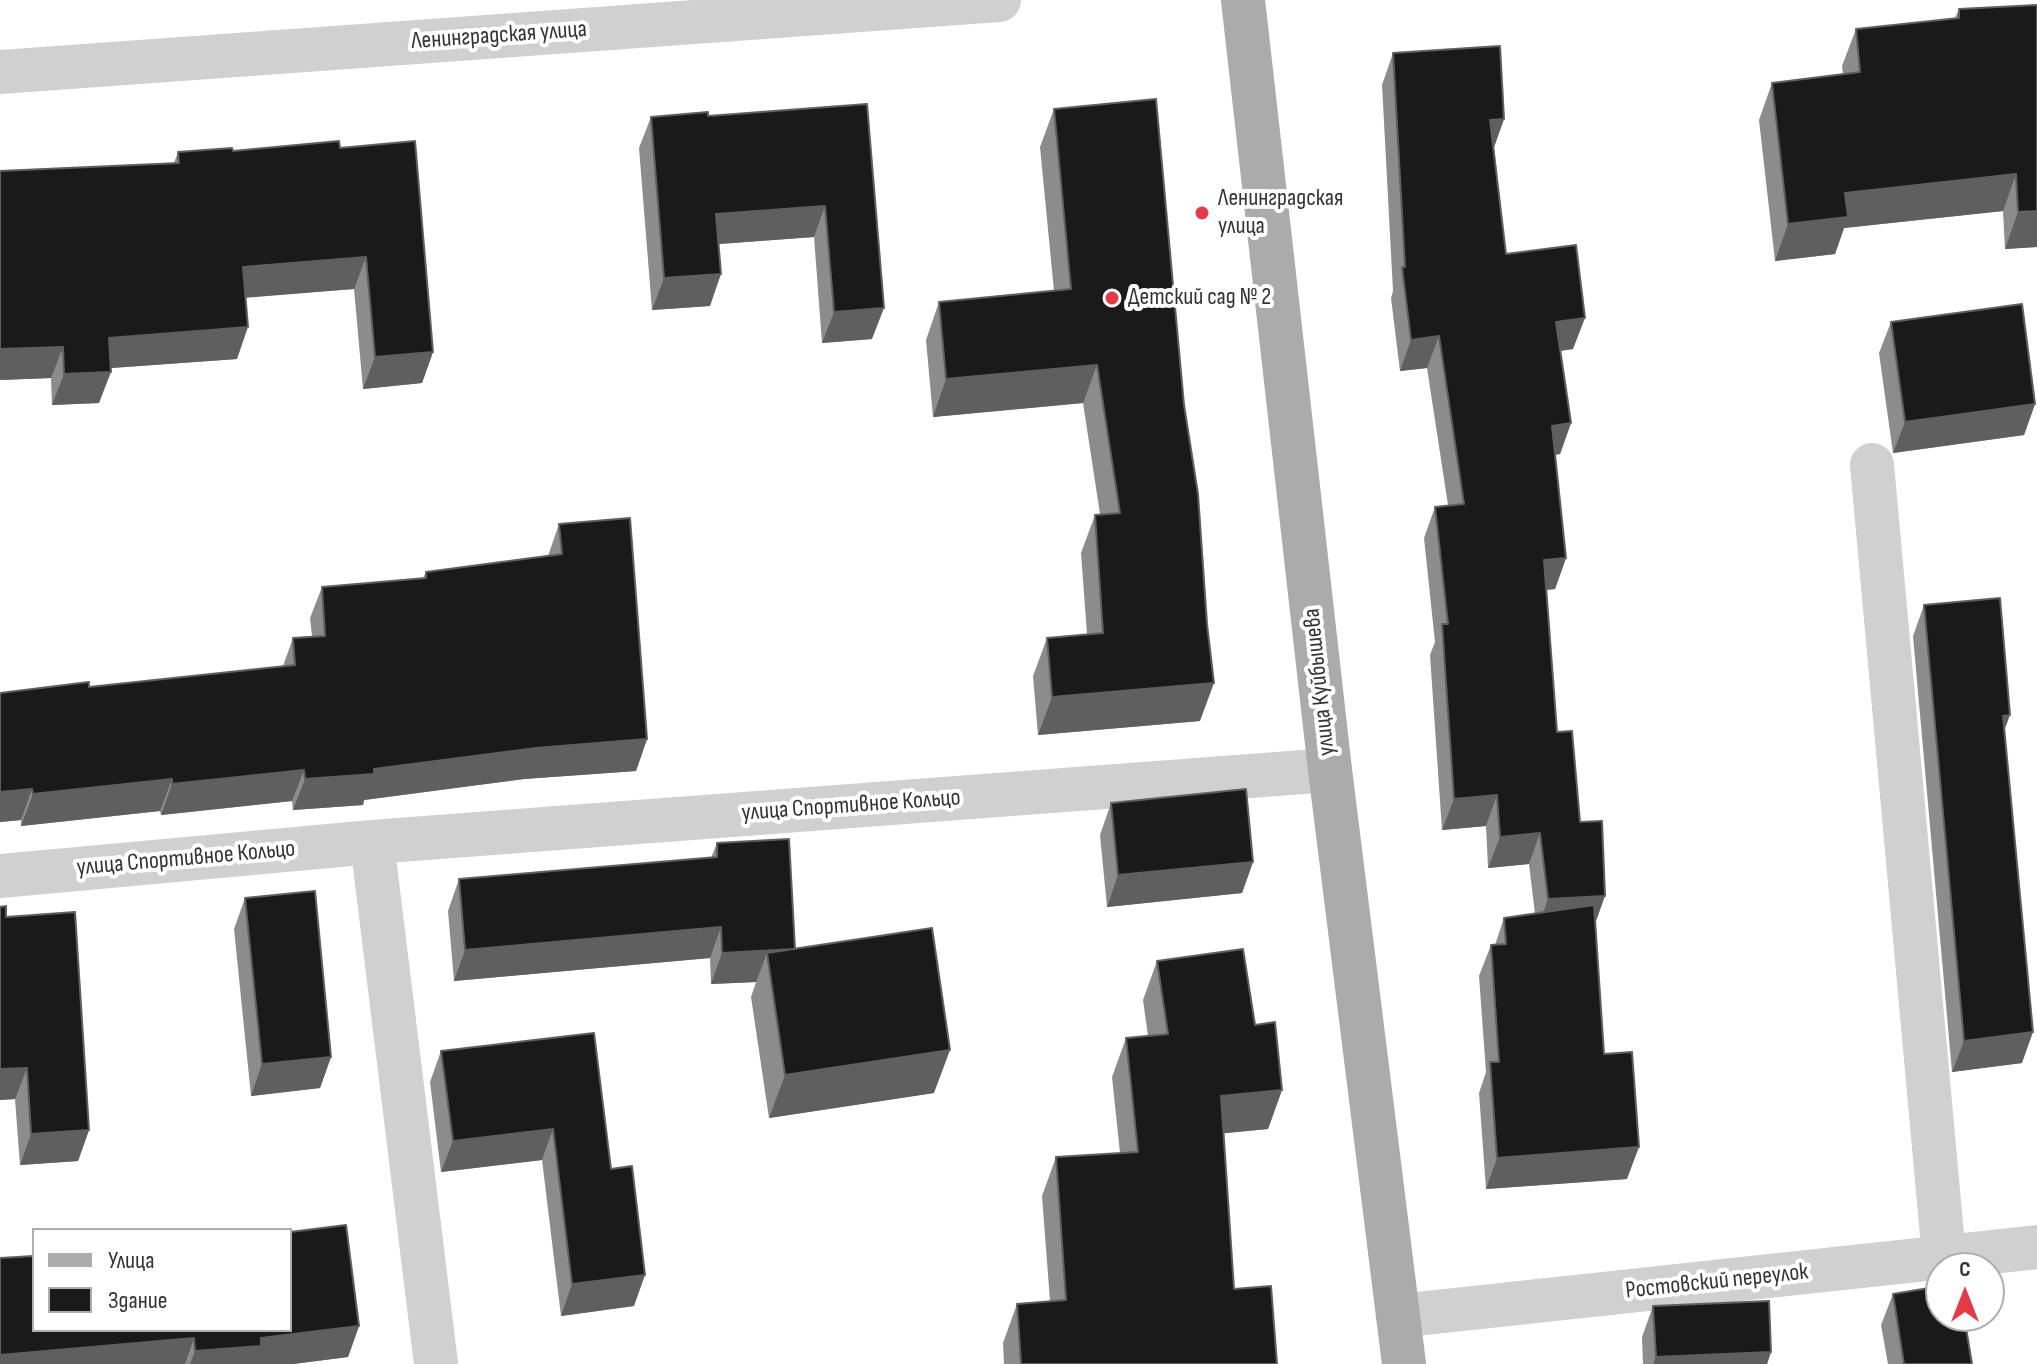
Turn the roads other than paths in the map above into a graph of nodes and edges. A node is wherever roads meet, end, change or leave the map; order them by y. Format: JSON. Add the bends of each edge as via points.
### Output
{"nodes":[{"id":1,"x":999,"y":0,"type":"edge"},
{"id":2,"x":1243,"y":0,"type":"edge"},
{"id":3,"x":0,"y":72,"type":"edge"},
{"id":4,"x":1872,"y":465,"type":"dead end"},
{"id":5,"x":1330,"y":770,"type":"junction"},
{"id":6,"x":372,"y":842,"type":"junction"},
{"id":7,"x":0,"y":876,"type":"edge"},
{"id":8,"x":2037,"y":1247,"type":"edge"},
{"id":9,"x":1944,"y":1252,"type":"edge"},
{"id":10,"x":1990,"y":1252,"type":"edge"},
{"id":11,"x":1925,"y":1259,"type":"edge"},
{"id":12,"x":1398,"y":1316,"type":"junction"},
{"id":13,"x":436,"y":1364,"type":"edge"},
{"id":14,"x":1404,"y":1364,"type":"edge"}],
"edges":[{"from":1,"to":3,"type":"street","name":"Ленинградская улица"},
{"from":2,"to":5,"type":"main road","name":"улица Куйбышева"},
{"from":4,"to":9,"type":"street"},
{"from":5,"to":6,"type":"street","name":"улица Спортивное Кольцо"},
{"from":5,"to":12,"type":"main road","name":"улица Куйбышева"},
{"from":6,"to":7,"type":"street","name":"улица Спортивное Кольцо"},
{"from":6,"to":13,"type":"street"},
{"from":8,"to":10,"type":"street","name":"Ростовский переулок"},
{"from":11,"to":12,"type":"street","name":"Ростовский переулок"},
{"from":12,"to":14,"type":"main road","name":"улица Куйбышева"}]}
